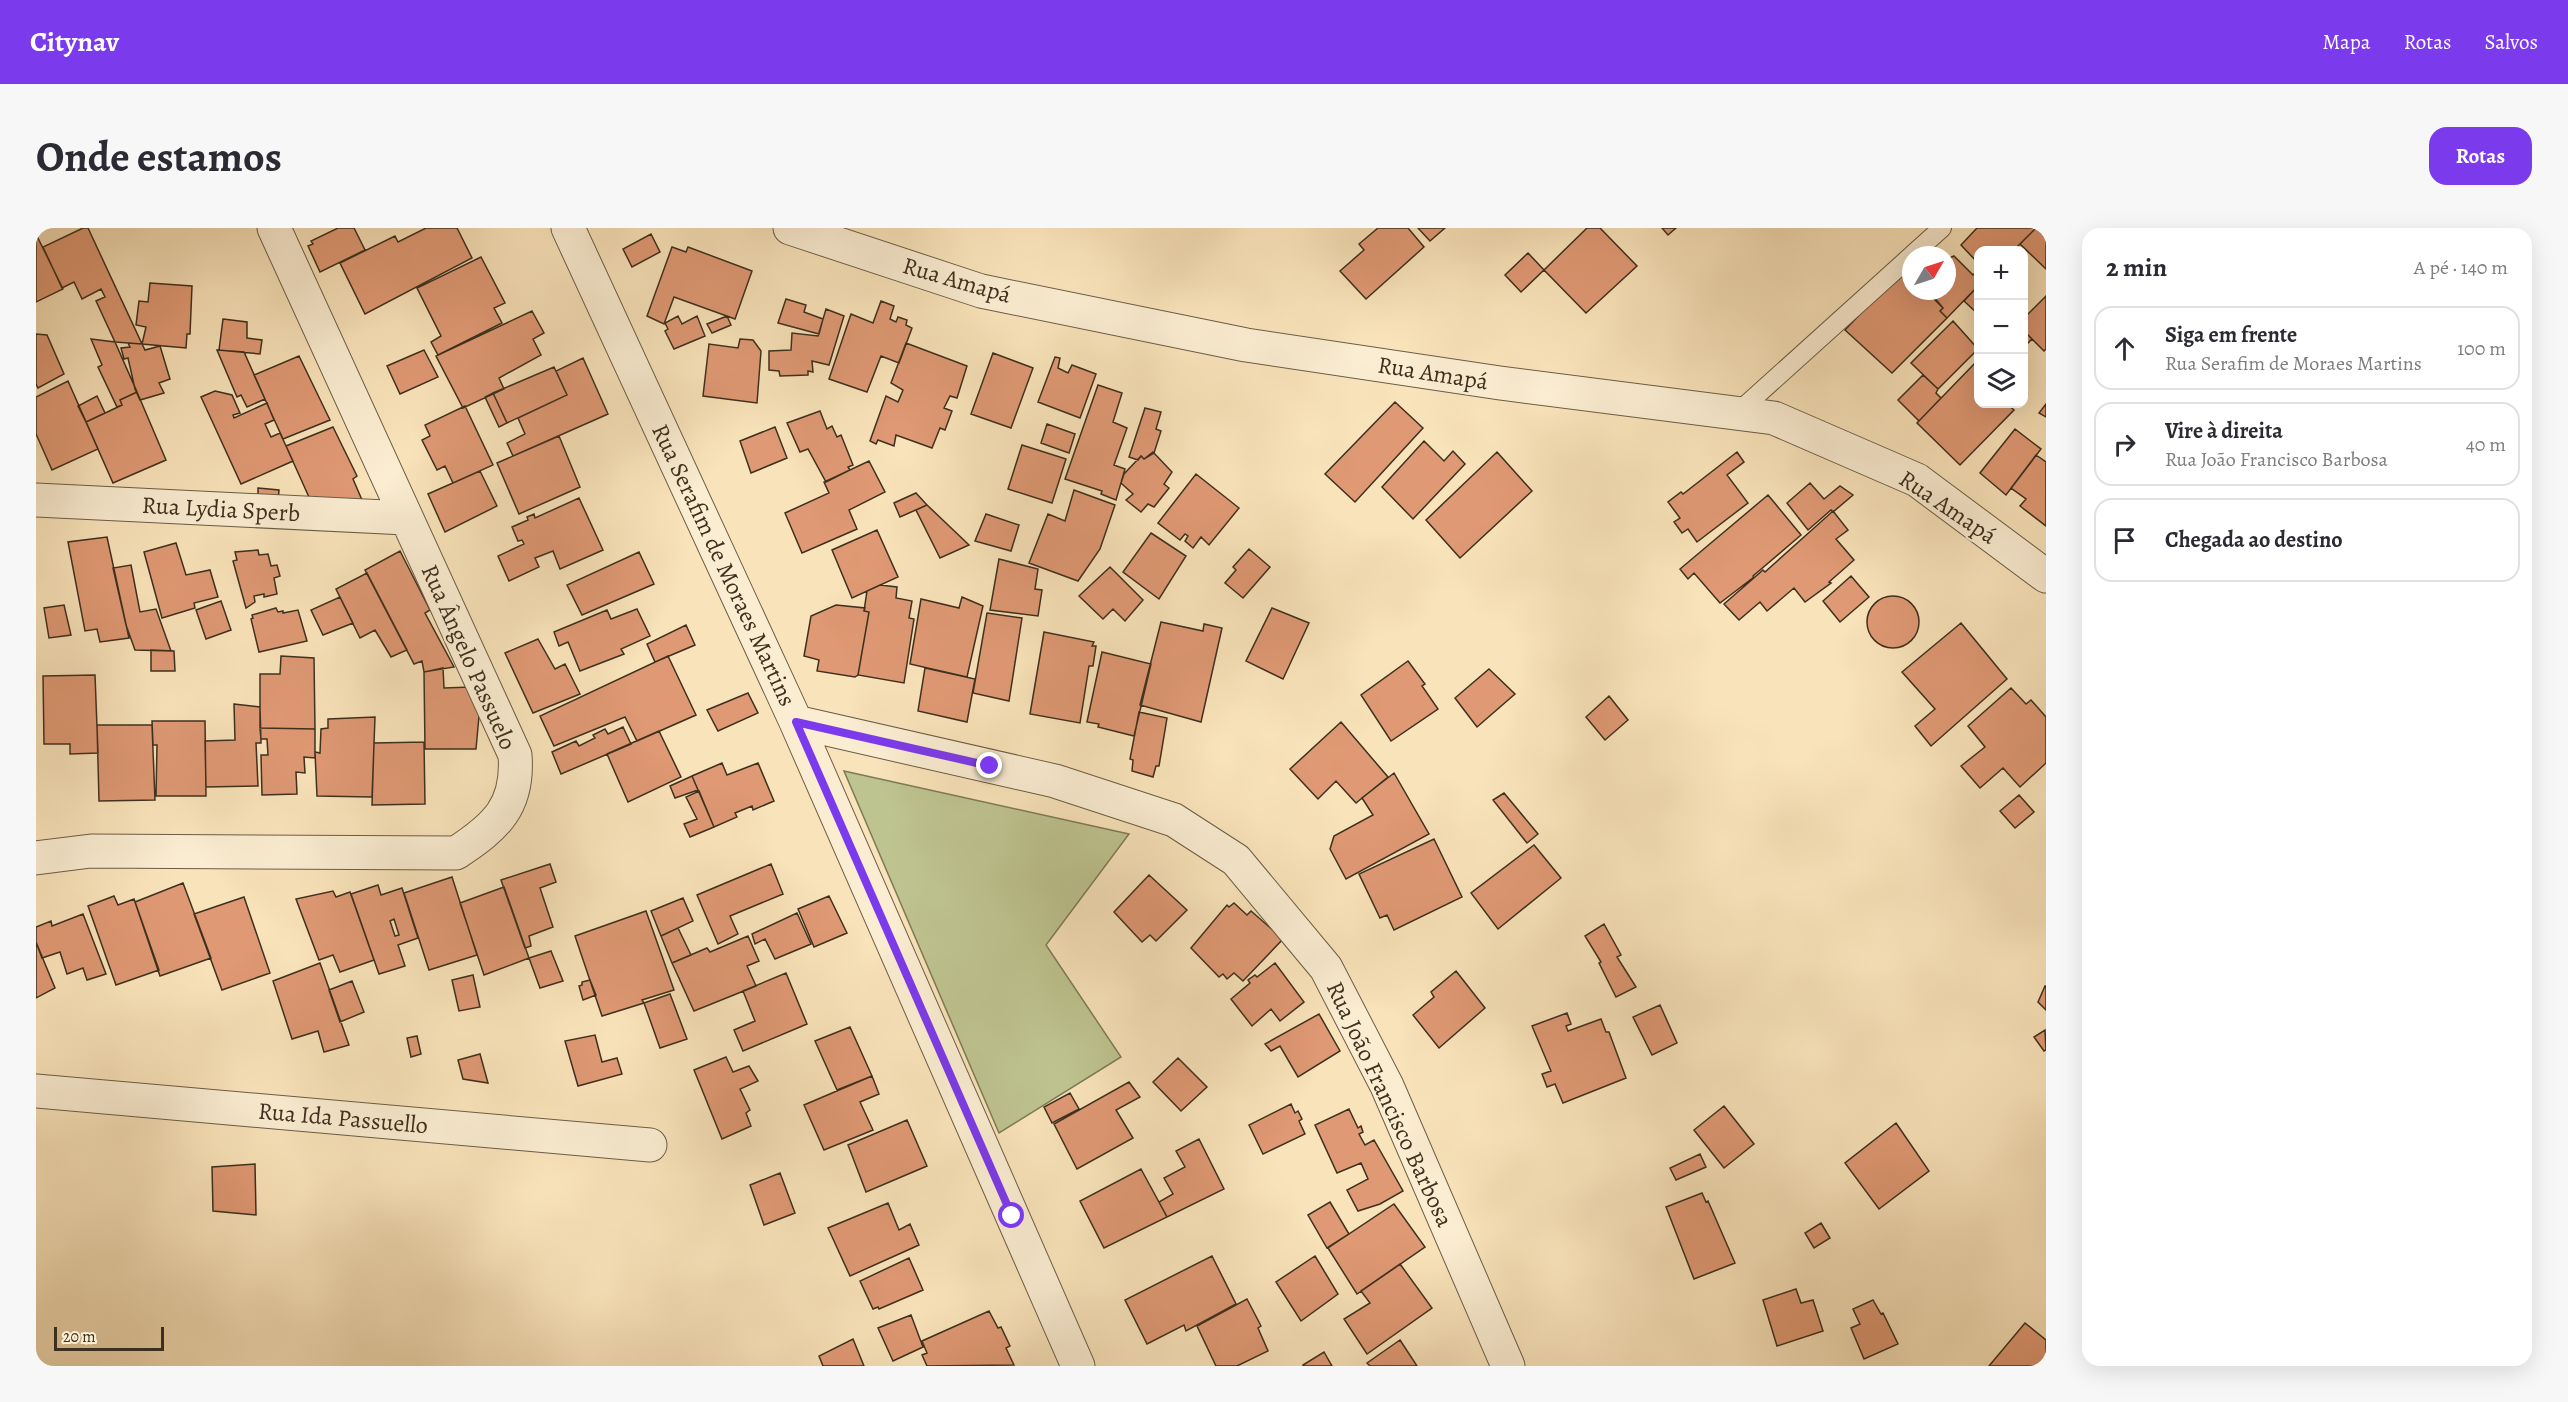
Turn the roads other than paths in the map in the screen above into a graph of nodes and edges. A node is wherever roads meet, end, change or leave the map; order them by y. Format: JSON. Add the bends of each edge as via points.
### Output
{"nodes":[{"id":1,"x":274,"y":228,"type":"edge"},
{"id":2,"x":568,"y":228,"type":"edge"},
{"id":3,"x":790,"y":228,"type":"edge"},
{"id":4,"x":1942,"y":228,"type":"edge"},
{"id":5,"x":1922,"y":246,"type":"edge"},
{"id":6,"x":1902,"y":264,"type":"edge"},
{"id":7,"x":1737,"y":413,"type":"junction"},
{"id":8,"x":36,"y":500,"type":"edge"},
{"id":9,"x":406,"y":518,"type":"junction"},
{"id":10,"x":2046,"y":576,"type":"edge"},
{"id":11,"x":796,"y":722,"type":"junction"},
{"id":12,"x":36,"y":858,"type":"edge"},
{"id":13,"x":36,"y":1091,"type":"edge"},
{"id":14,"x":650,"y":1145,"type":"dead end"},
{"id":15,"x":1078,"y":1366,"type":"edge"},
{"id":16,"x":1508,"y":1366,"type":"edge"}],
"edges":[{"from":1,"to":9,"type":"street","name":"Rua Ângelo Passuelo"},
{"from":2,"to":11,"type":"street","name":"Rua Serafim de Moraes Martins"},
{"from":3,"to":7,"type":"street","name":"Rua Amapá","via":[[981,291],[1235,343],[1500,383]]},
{"from":4,"to":5,"type":"lane"},
{"from":6,"to":7,"type":"lane"},
{"from":7,"to":10,"type":"street","name":"Rua Amapá","via":[[1774,418],[1917,480]]},
{"from":8,"to":9,"type":"street","name":"Rua Lydia Sperb"},
{"from":9,"to":12,"type":"street","name":"Rua Ângelo Passuelo","via":[[515,755],[516,770],[505,812],[486,834],[456,854],[91,851]]},
{"from":11,"to":15,"type":"street","name":"Rua Serafim de Moraes Martins"},
{"from":11,"to":16,"type":"street","name":"Rua João Francisco Barbosa","via":[[1055,781],[1174,820],[1236,860],[1326,968],[1387,1086]]},
{"from":13,"to":14,"type":"street","name":"Rua Ida Passuello"}]}
